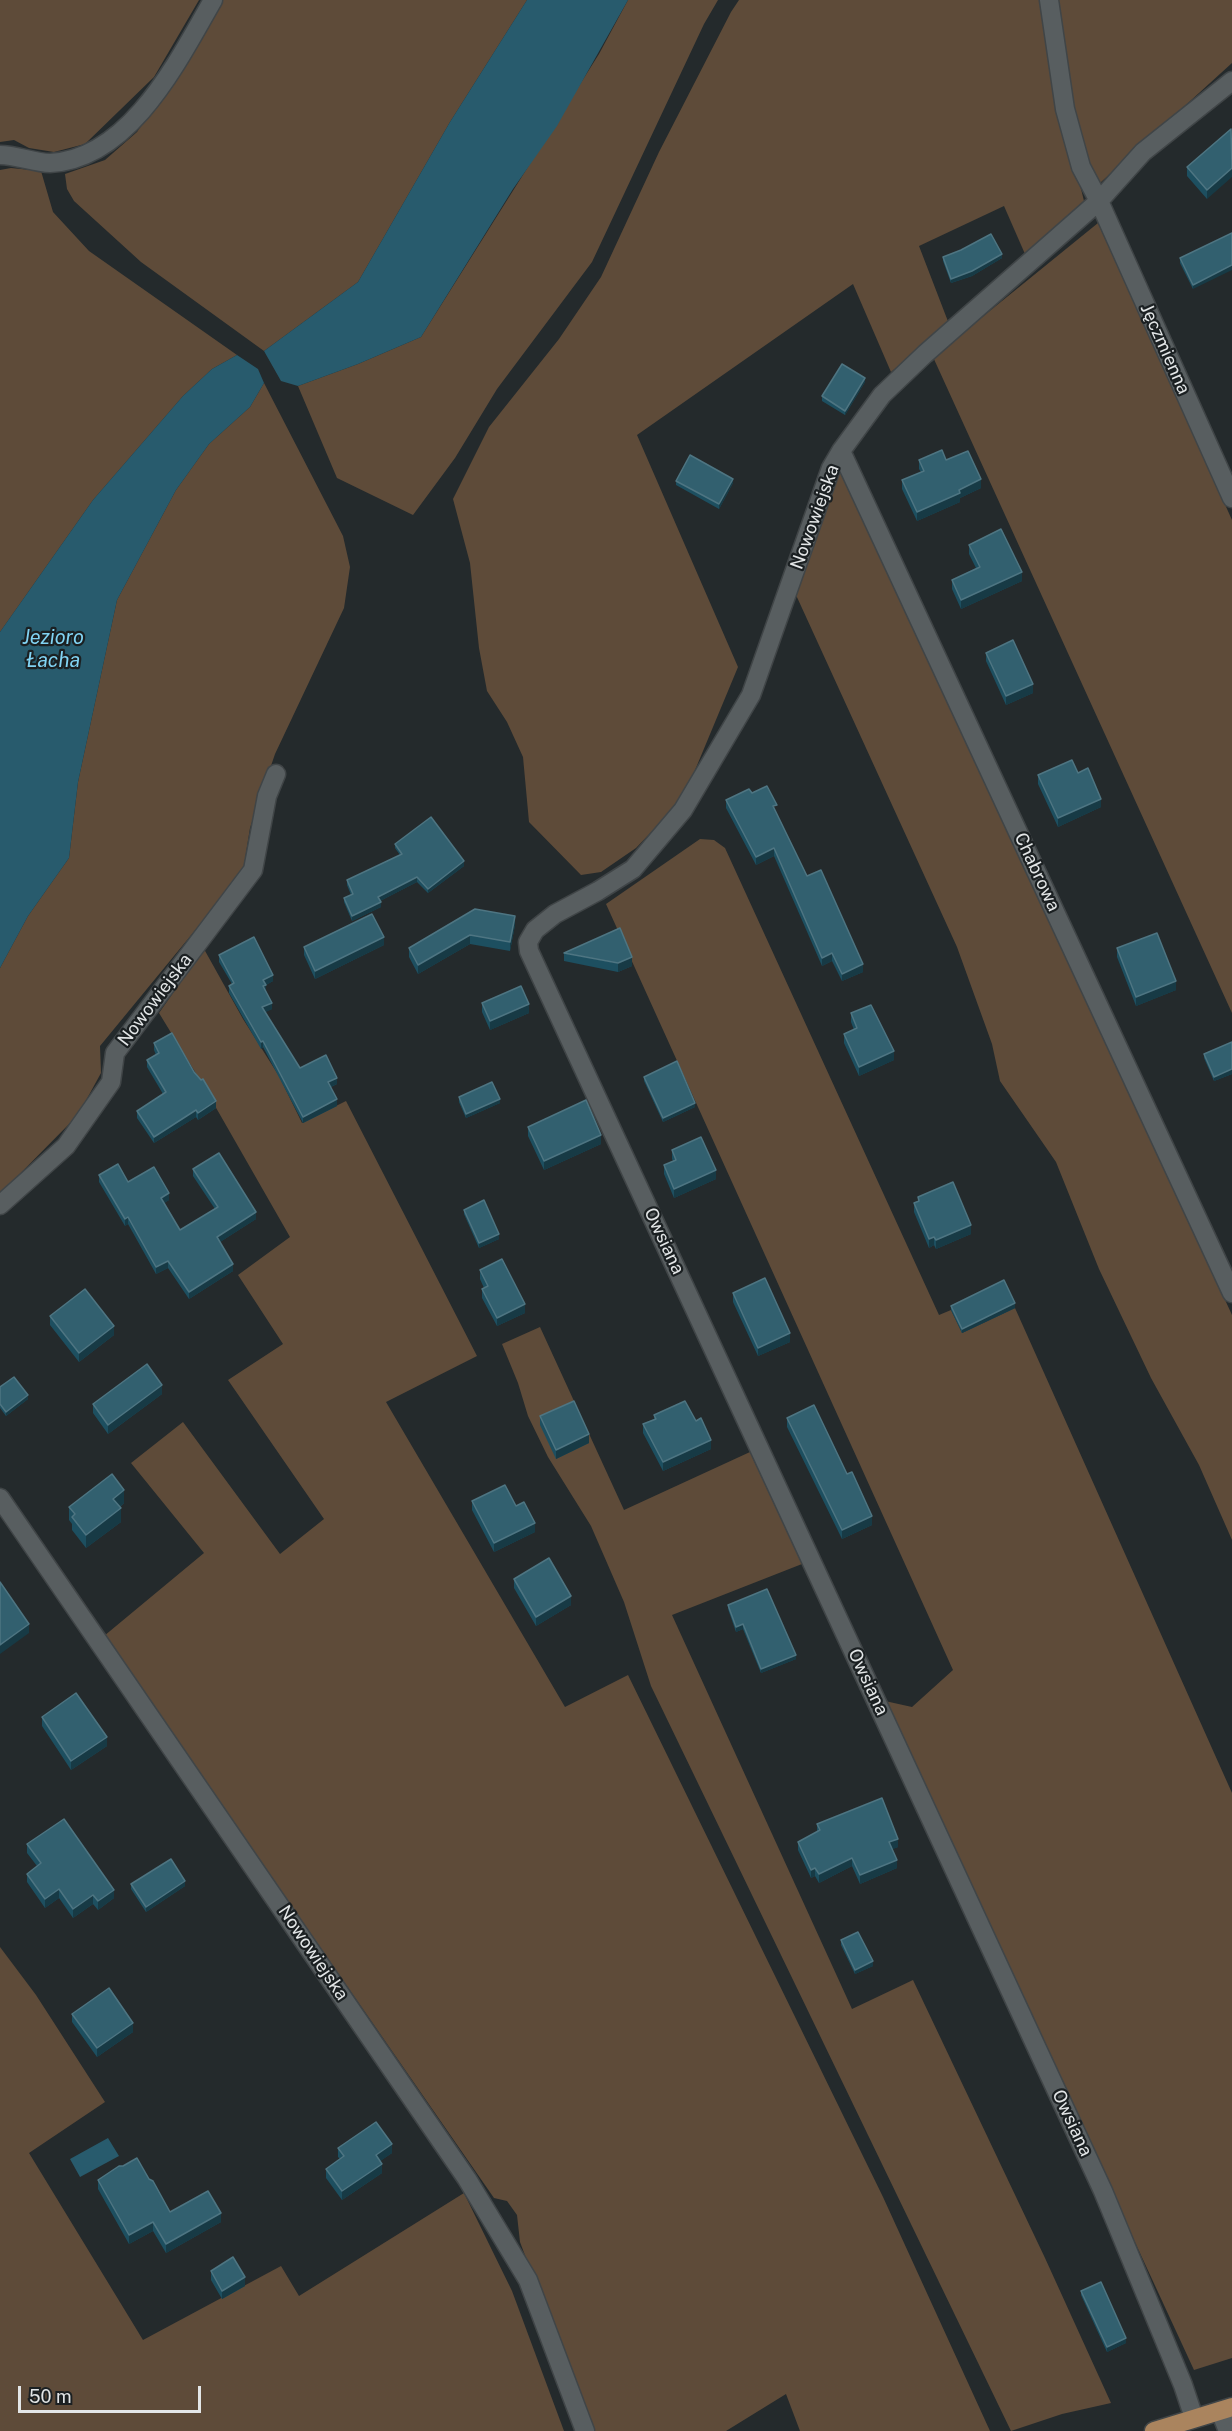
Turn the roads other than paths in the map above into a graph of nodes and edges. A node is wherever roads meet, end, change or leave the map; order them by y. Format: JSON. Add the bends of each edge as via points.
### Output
{"nodes":[{"id":1,"x":213,"y":0,"type":"edge"},
{"id":2,"x":1049,"y":0,"type":"edge"},
{"id":3,"x":1232,"y":81,"type":"edge"},
{"id":4,"x":0,"y":155,"type":"edge"},
{"id":5,"x":1099,"y":201,"type":"junction"},
{"id":6,"x":841,"y":451,"type":"junction"},
{"id":7,"x":1232,"y":498,"type":"edge"},
{"id":8,"x":276,"y":774,"type":"dead end"},
{"id":9,"x":530,"y":951,"type":"joint"},
{"id":10,"x":0,"y":1205,"type":"edge"},
{"id":11,"x":1232,"y":1293,"type":"edge"},
{"id":12,"x":0,"y":1498,"type":"edge"},
{"id":13,"x":1226,"y":2409,"type":"edge"},
{"id":14,"x":1194,"y":2418,"type":"junction"},
{"id":15,"x":585,"y":2431,"type":"edge"},
{"id":16,"x":1154,"y":2431,"type":"edge"},
{"id":17,"x":1228,"y":2431,"type":"edge"}],
"edges":[{"from":1,"to":4,"type":"street","via":[[168,78],[118,135],[83,157],[48,163]]},
{"from":2,"to":5,"type":"street","name":"Jęczmienna","via":[[1065,109],[1081,167]]},
{"from":3,"to":5,"type":"street","name":"Nowowiejska","via":[[1143,152]]},
{"from":5,"to":6,"type":"street","name":"Nowowiejska","via":[[917,362],[882,396]]},
{"from":5,"to":7,"type":"street","name":"Jęczmienna"},
{"from":6,"to":9,"type":"street","name":"Nowowiejska","via":[[831,468],[751,695],[683,810],[633,869],[555,914],[535,930],[528,942]]},
{"from":6,"to":11,"type":"street","name":"Chabrowa"},
{"from":8,"to":10,"type":"street","name":"Nowowiejska","via":[[267,796],[254,870],[115,1053],[111,1082],[66,1146]]},
{"from":9,"to":14,"type":"street","name":"Owsiana","via":[[1098,2180]]},
{"from":12,"to":15,"type":"street","name":"Nowowiejska","via":[[467,2179],[528,2280]]},
{"from":13,"to":14,"type":"main road"},
{"from":13,"to":17,"type":"street"},
{"from":14,"to":16,"type":"main road"}]}
